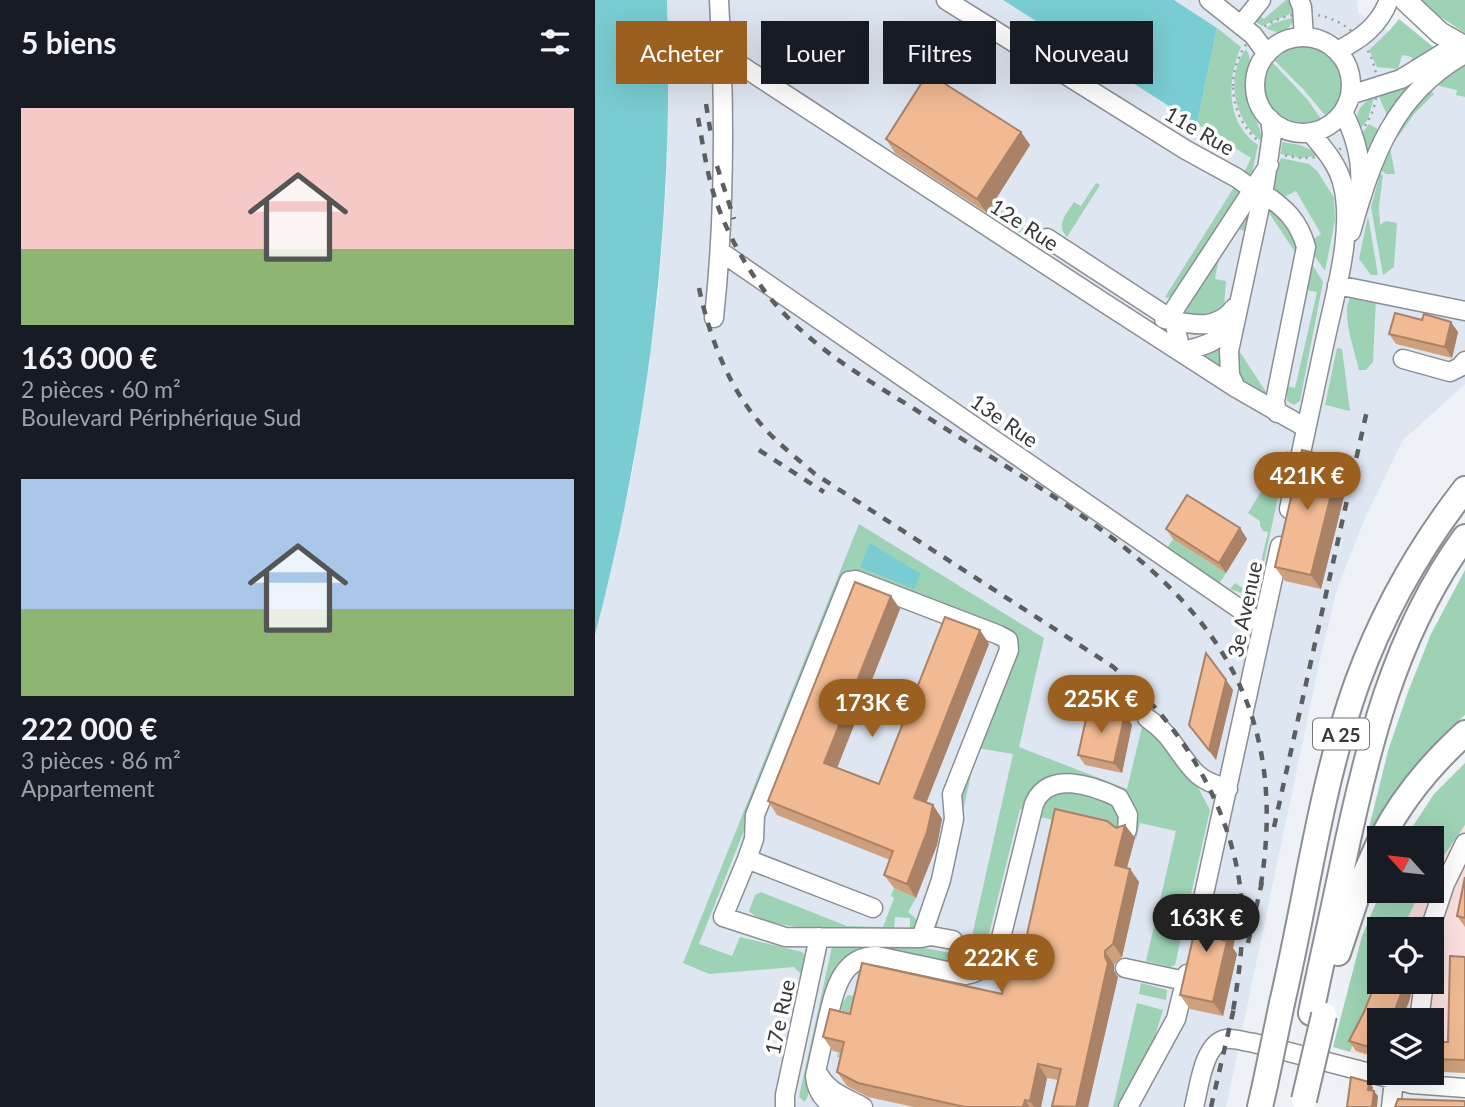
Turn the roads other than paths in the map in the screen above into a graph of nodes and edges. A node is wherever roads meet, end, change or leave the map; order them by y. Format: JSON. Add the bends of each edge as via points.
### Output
{"nodes":[{"id":1,"x":719,"y":0,"type":"edge"},
{"id":2,"x":946,"y":0,"type":"edge"},
{"id":3,"x":1209,"y":0,"type":"edge"},
{"id":4,"x":1261,"y":0,"type":"edge"},
{"id":5,"x":1389,"y":0,"type":"edge"},
{"id":6,"x":1405,"y":0,"type":"edge"},
{"id":7,"x":1301,"y":7,"type":"edge"},
{"id":8,"x":720,"y":21,"type":"edge"},
{"id":9,"x":1247,"y":30,"type":"junction"},
{"id":10,"x":1304,"y":37,"type":"junction"},
{"id":11,"x":1463,"y":48,"type":"edge"},
{"id":12,"x":1337,"y":51,"type":"junction"},
{"id":13,"x":1267,"y":54,"type":"junction"},
{"id":14,"x":747,"y":69,"type":"edge"},
{"id":15,"x":722,"y":84,"type":"edge"},
{"id":16,"x":1347,"y":103,"type":"junction"},
{"id":17,"x":1270,"y":119,"type":"junction"},
{"id":18,"x":1311,"y":132,"type":"junction"},
{"id":19,"x":1258,"y":191,"type":"junction"},
{"id":20,"x":1353,"y":225,"type":"junction"},
{"id":21,"x":1047,"y":238,"type":"dead end"},
{"id":22,"x":721,"y":252,"type":"junction"},
{"id":23,"x":1338,"y":280,"type":"junction"},
{"id":24,"x":1240,"y":299,"type":"junction"},
{"id":25,"x":1106,"y":304,"type":"junction"},
{"id":26,"x":1465,"y":311,"type":"edge"},
{"id":27,"x":714,"y":318,"type":"dead end"},
{"id":28,"x":1174,"y":321,"type":"junction"},
{"id":29,"x":1234,"y":322,"type":"junction"},
{"id":30,"x":1181,"y":351,"type":"junction"},
{"id":31,"x":1403,"y":359,"type":"dead end"},
{"id":32,"x":1465,"y":361,"type":"edge"},
{"id":33,"x":1236,"y":388,"type":"junction"},
{"id":34,"x":1277,"y":412,"type":"junction"},
{"id":35,"x":1306,"y":428,"type":"junction"},
{"id":36,"x":1465,"y":480,"type":"edge"},
{"id":37,"x":1465,"y":489,"type":"edge"},
{"id":38,"x":1437,"y":525,"type":"junction"},
{"id":39,"x":1465,"y":537,"type":"edge"},
{"id":40,"x":1263,"y":625,"type":"junction"},
{"id":41,"x":1147,"y":718,"type":"dead end"},
{"id":42,"x":1465,"y":733,"type":"edge"},
{"id":43,"x":1228,"y":789,"type":"junction"},
{"id":44,"x":1389,"y":826,"type":"edge"},
{"id":45,"x":1127,"y":830,"type":"edge"},
{"id":46,"x":1465,"y":844,"type":"edge"},
{"id":47,"x":747,"y":859,"type":"junction"},
{"id":48,"x":1367,"y":870,"type":"edge"},
{"id":49,"x":873,"y":908,"type":"dead end"},
{"id":50,"x":1434,"y":917,"type":"edge"},
{"id":51,"x":819,"y":937,"type":"junction"},
{"id":52,"x":1125,"y":968,"type":"dead end"},
{"id":53,"x":1185,"y":981,"type":"junction"},
{"id":54,"x":1317,"y":1014,"type":"junction"},
{"id":55,"x":817,"y":1065,"type":"junction"},
{"id":56,"x":1367,"y":1073,"type":"edge"},
{"id":57,"x":1444,"y":1084,"type":"edge"},
{"id":58,"x":1393,"y":1085,"type":"edge"},
{"id":59,"x":1465,"y":1088,"type":"edge"},
{"id":60,"x":1263,"y":1096,"type":"edge"},
{"id":61,"x":1298,"y":1103,"type":"edge"},
{"id":62,"x":785,"y":1107,"type":"edge"},
{"id":63,"x":834,"y":1107,"type":"edge"},
{"id":64,"x":863,"y":1107,"type":"edge"},
{"id":65,"x":1128,"y":1107,"type":"edge"},
{"id":66,"x":1195,"y":1107,"type":"edge"},
{"id":67,"x":1391,"y":1107,"type":"edge"}],
"edges":[{"from":1,"to":8,"type":"street"},
{"from":2,"to":19,"type":"street","name":"11e Rue"},
{"from":3,"to":9,"type":"street"},
{"from":4,"to":9,"type":"street"},
{"from":5,"to":12,"type":"street","via":[[1383,15],[1361,39]]},
{"from":6,"to":11,"type":"main road"},
{"from":7,"to":10,"type":"street"},
{"from":9,"to":13,"type":"street"},
{"from":10,"to":12,"type":"street"},
{"from":10,"to":13,"type":"street","via":[[1278,44]]},
{"from":11,"to":16,"type":"street"},
{"from":11,"to":20,"type":"street","via":[[1411,96],[1387,129]]},
{"from":12,"to":16,"type":"street","via":[[1351,79]]},
{"from":13,"to":17,"type":"street","via":[[1256,80],[1256,94]]},
{"from":14,"to":25,"type":"street","name":"12e Rue"},
{"from":15,"to":22,"type":"street"},
{"from":16,"to":18,"type":"street","via":[[1334,122]]},
{"from":16,"to":20,"type":"street","via":[[1360,176]]},
{"from":17,"to":18,"type":"street","via":[[1282,128]]},
{"from":17,"to":19,"type":"street","via":[[1270,158]]},
{"from":18,"to":23,"type":"street","name":"3e Avenue","via":[[1338,169],[1343,184],[1346,206]]},
{"from":19,"to":24,"type":"street"},
{"from":19,"to":28,"type":"street","via":[[1178,300]]},
{"from":19,"to":34,"type":"street","name":"11e Rue","via":[[1293,217],[1306,247],[1275,401]]},
{"from":20,"to":23,"type":"street"},
{"from":21,"to":28,"type":"street"},
{"from":22,"to":27,"type":"street"},
{"from":22,"to":40,"type":"street","name":"13e Rue"},
{"from":23,"to":26,"type":"street"},
{"from":23,"to":35,"type":"street","name":"3e Avenue"},
{"from":24,"to":28,"type":"street","via":[[1220,323]]},
{"from":24,"to":29,"type":"street"},
{"from":25,"to":28,"type":"street"},
{"from":25,"to":30,"type":"street","name":"12e Rue"},
{"from":28,"to":30,"type":"street"},
{"from":29,"to":30,"type":"street","via":[[1209,345]]},
{"from":29,"to":33,"type":"street","via":[[1229,365]]},
{"from":30,"to":33,"type":"street","name":"12e Rue"},
{"from":31,"to":32,"type":"street","via":[[1450,372]]},
{"from":33,"to":34,"type":"street","name":"12e Rue"},
{"from":34,"to":35,"type":"street","name":"12e Rue"},
{"from":35,"to":40,"type":"street","name":"3e Avenue"},
{"from":36,"to":38,"type":"highway"},
{"from":37,"to":38,"type":"highway","number":"A 25"},
{"from":38,"to":60,"type":"highway","number":"A 25","bridge":true,"via":[[1391,604],[1347,714],[1321,815]]},
{"from":39,"to":54,"type":"highway","number":"A 25","via":[[1413,625],[1382,707],[1353,816]]},
{"from":40,"to":43,"type":"street","name":"3e Avenue"},
{"from":41,"to":43,"type":"street","via":[[1163,729],[1195,772]]},
{"from":42,"to":44,"type":"highway","via":[[1411,790]]},
{"from":43,"to":53,"type":"street","name":"3e Avenue"},
{"from":45,"to":55,"type":"street","via":[[1128,815],[1119,798],[1072,783],[1042,790],[1034,804],[1000,942],[986,967],[966,975],[877,956],[858,959],[835,988]]},
{"from":46,"to":50,"type":"street"},
{"from":47,"to":49,"type":"street"},
{"from":47,"to":51,"type":"street","via":[[723,917],[785,937]]},
{"from":47,"to":51,"type":"street","via":[[755,815],[849,581],[999,635],[1010,644],[952,794],[954,819],[941,880],[921,939]]},
{"from":48,"to":54,"type":"highway"},
{"from":51,"to":62,"type":"street","name":"17e Rue"},
{"from":52,"to":53,"type":"street"},
{"from":53,"to":65,"type":"street","name":"3e Avenue","via":[[1176,1019]]},
{"from":54,"to":61,"type":"highway","number":"A 25"},
{"from":55,"to":63,"type":"street","via":[[816,1085]]},
{"from":55,"to":64,"type":"street","via":[[824,1084]]},
{"from":56,"to":66,"type":"street","via":[[1227,1039],[1217,1042],[1209,1053]]},
{"from":57,"to":59,"type":"street"},
{"from":58,"to":67,"type":"street"}]}
